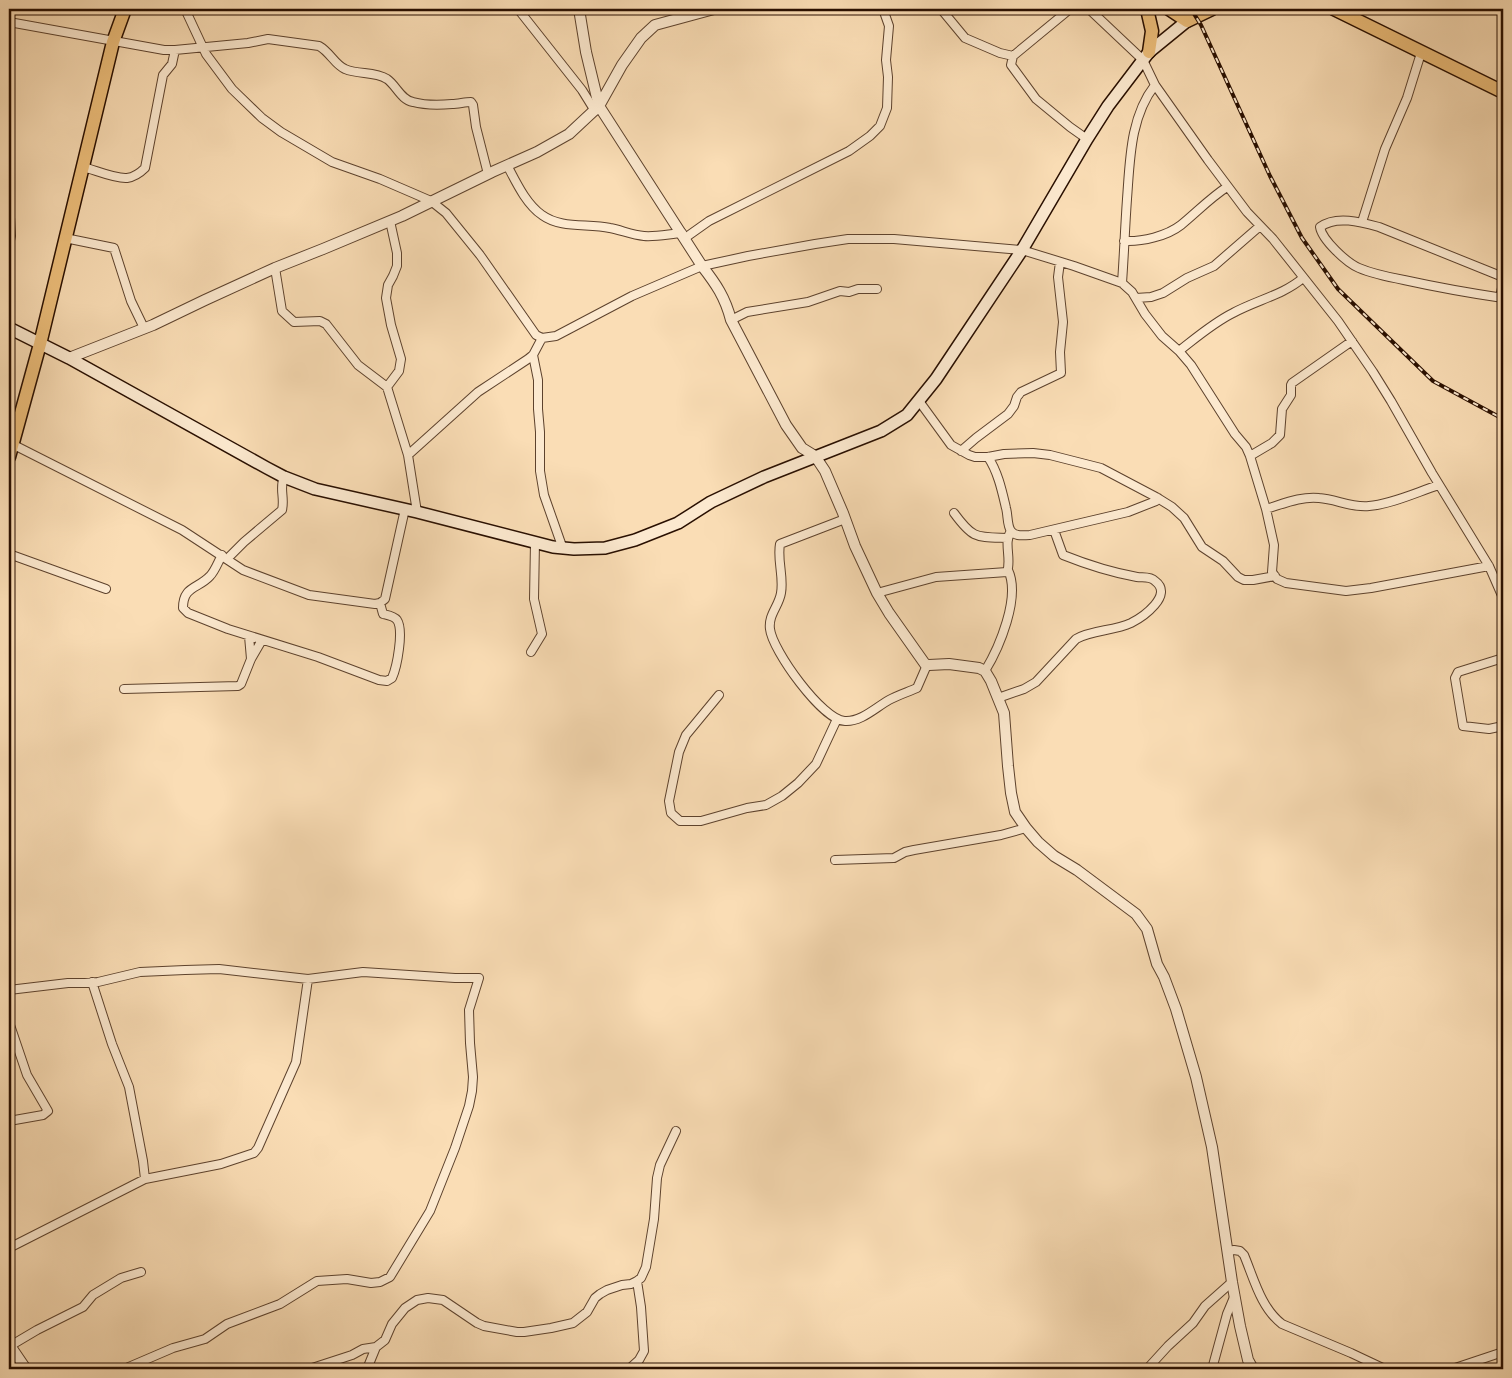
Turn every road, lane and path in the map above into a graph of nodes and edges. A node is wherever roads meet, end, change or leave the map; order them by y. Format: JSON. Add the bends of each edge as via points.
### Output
{"nodes":[{"id":1,"x":125,"y":9,"type":"edge"},
{"id":2,"x":184,"y":9,"type":"edge"},
{"id":3,"x":518,"y":9,"type":"edge"},
{"id":4,"x":579,"y":9,"type":"edge"},
{"id":5,"x":714,"y":9,"type":"edge"},
{"id":6,"x":883,"y":9,"type":"edge"},
{"id":7,"x":941,"y":9,"type":"edge"},
{"id":8,"x":1070,"y":9,"type":"edge"},
{"id":9,"x":1089,"y":9,"type":"edge"},
{"id":10,"x":1147,"y":9,"type":"edge"},
{"id":11,"x":1169,"y":9,"type":"edge"},
{"id":12,"x":1212,"y":9,"type":"edge"},
{"id":13,"x":1334,"y":9,"type":"edge"},
{"id":14,"x":1349,"y":9,"type":"edge"},
{"id":15,"x":1187,"y":21,"type":"junction"},
{"id":16,"x":9,"y":22,"type":"edge"},
{"id":17,"x":113,"y":42,"type":"junction"},
{"id":18,"x":202,"y":47,"type":"junction"},
{"id":19,"x":175,"y":50,"type":"junction"},
{"id":20,"x":1421,"y":52,"type":"junction"},
{"id":21,"x":1013,"y":56,"type":"junction"},
{"id":22,"x":1146,"y":56,"type":"junction"},
{"id":23,"x":1503,"y":83,"type":"edge"},
{"id":24,"x":1155,"y":85,"type":"junction"},
{"id":25,"x":1503,"y":92,"type":"edge"},
{"id":26,"x":597,"y":108,"type":"junction"},
{"id":27,"x":1087,"y":140,"type":"junction"},
{"id":28,"x":10,"y":157,"type":"edge"},
{"id":29,"x":507,"y":165,"type":"junction"},
{"id":30,"x":82,"y":167,"type":"junction"},
{"id":31,"x":488,"y":174,"type":"junction"},
{"id":32,"x":1228,"y":187,"type":"junction"},
{"id":33,"x":431,"y":202,"type":"junction"},
{"id":34,"x":9,"y":218,"type":"edge"},
{"id":35,"x":390,"y":221,"type":"junction"},
{"id":36,"x":1362,"y":222,"type":"junction"},
{"id":37,"x":1260,"y":226,"type":"junction"},
{"id":38,"x":684,"y":236,"type":"junction"},
{"id":39,"x":65,"y":238,"type":"junction"},
{"id":40,"x":1124,"y":241,"type":"junction"},
{"id":41,"x":9,"y":244,"type":"edge"},
{"id":42,"x":1022,"y":250,"type":"junction"},
{"id":43,"x":1060,"y":262,"type":"junction"},
{"id":44,"x":702,"y":266,"type":"junction"},
{"id":45,"x":276,"y":268,"type":"junction"},
{"id":46,"x":1503,"y":277,"type":"edge"},
{"id":47,"x":1304,"y":278,"type":"junction"},
{"id":48,"x":1122,"y":283,"type":"junction"},
{"id":49,"x":1503,"y":283,"type":"edge"},
{"id":50,"x":877,"y":288,"type":"dead end"},
{"id":51,"x":1136,"y":298,"type":"junction"},
{"id":52,"x":1503,"y":298,"type":"edge"},
{"id":53,"x":731,"y":320,"type":"junction"},
{"id":54,"x":9,"y":328,"type":"edge"},
{"id":55,"x":144,"y":328,"type":"junction"},
{"id":56,"x":542,"y":338,"type":"junction"},
{"id":57,"x":1352,"y":341,"type":"junction"},
{"id":58,"x":40,"y":344,"type":"junction"},
{"id":59,"x":1179,"y":351,"type":"junction"},
{"id":60,"x":533,"y":355,"type":"junction"},
{"id":61,"x":69,"y":358,"type":"junction"},
{"id":62,"x":387,"y":387,"type":"junction"},
{"id":63,"x":919,"y":401,"type":"junction"},
{"id":64,"x":12,"y":427,"type":"edge"},
{"id":65,"x":12,"y":444,"type":"junction"},
{"id":66,"x":961,"y":451,"type":"junction"},
{"id":67,"x":408,"y":455,"type":"junction"},
{"id":68,"x":815,"y":456,"type":"junction"},
{"id":69,"x":1250,"y":456,"type":"junction"},
{"id":70,"x":9,"y":457,"type":"edge"},
{"id":71,"x":988,"y":457,"type":"junction"},
{"id":72,"x":284,"y":477,"type":"junction"},
{"id":73,"x":1440,"y":485,"type":"junction"},
{"id":74,"x":1158,"y":498,"type":"junction"},
{"id":75,"x":405,"y":509,"type":"junction"},
{"id":76,"x":1266,"y":509,"type":"junction"},
{"id":77,"x":417,"y":512,"type":"junction"},
{"id":78,"x":954,"y":513,"type":"dead end"},
{"id":79,"x":846,"y":519,"type":"junction"},
{"id":80,"x":1054,"y":530,"type":"junction"},
{"id":81,"x":1009,"y":535,"type":"junction"},
{"id":82,"x":535,"y":542,"type":"junction"},
{"id":83,"x":563,"y":549,"type":"junction"},
{"id":84,"x":9,"y":554,"type":"edge"},
{"id":85,"x":225,"y":557,"type":"junction"},
{"id":86,"x":1489,"y":566,"type":"junction"},
{"id":87,"x":1008,"y":570,"type":"junction"},
{"id":88,"x":1274,"y":576,"type":"junction"},
{"id":89,"x":1501,"y":585,"type":"edge"},
{"id":90,"x":106,"y":589,"type":"dead end"},
{"id":91,"x":878,"y":593,"type":"junction"},
{"id":92,"x":1503,"y":598,"type":"edge"},
{"id":93,"x":380,"y":603,"type":"junction"},
{"id":94,"x":249,"y":636,"type":"junction"},
{"id":95,"x":262,"y":640,"type":"junction"},
{"id":96,"x":531,"y":652,"type":"dead end"},
{"id":97,"x":1503,"y":658,"type":"edge"},
{"id":98,"x":251,"y":659,"type":"junction"},
{"id":99,"x":927,"y":665,"type":"junction"},
{"id":100,"x":985,"y":672,"type":"junction"},
{"id":101,"x":124,"y":689,"type":"dead end"},
{"id":102,"x":719,"y":695,"type":"dead end"},
{"id":103,"x":998,"y":698,"type":"junction"},
{"id":104,"x":837,"y":719,"type":"junction"},
{"id":105,"x":1503,"y":726,"type":"edge"},
{"id":106,"x":1026,"y":828,"type":"junction"},
{"id":107,"x":835,"y":860,"type":"dead end"},
{"id":108,"x":308,"y":978,"type":"junction"},
{"id":109,"x":92,"y":982,"type":"junction"},
{"id":110,"x":9,"y":990,"type":"edge"},
{"id":111,"x":9,"y":1022,"type":"edge"},
{"id":112,"x":9,"y":1121,"type":"edge"},
{"id":113,"x":676,"y":1131,"type":"dead end"},
{"id":114,"x":145,"y":1178,"type":"junction"},
{"id":115,"x":9,"y":1248,"type":"edge"},
{"id":116,"x":1227,"y":1251,"type":"junction"},
{"id":117,"x":141,"y":1272,"type":"dead end"},
{"id":118,"x":637,"y":1281,"type":"junction"},
{"id":119,"x":1232,"y":1282,"type":"junction"},
{"id":120,"x":1235,"y":1295,"type":"junction"},
{"id":121,"x":9,"y":1345,"type":"edge"},
{"id":122,"x":376,"y":1347,"type":"junction"},
{"id":123,"x":1503,"y":1352,"type":"edge"},
{"id":124,"x":26,"y":1369,"type":"edge"},
{"id":125,"x":124,"y":1369,"type":"edge"},
{"id":126,"x":309,"y":1369,"type":"edge"},
{"id":127,"x":367,"y":1369,"type":"edge"},
{"id":128,"x":629,"y":1369,"type":"edge"},
{"id":129,"x":1147,"y":1369,"type":"edge"},
{"id":130,"x":1212,"y":1369,"type":"edge"},
{"id":131,"x":1253,"y":1369,"type":"edge"},
{"id":132,"x":1385,"y":1369,"type":"edge"},
{"id":133,"x":1452,"y":1369,"type":"edge"}],
"edges":[{"from":1,"to":17,"type":"main road"},
{"from":2,"to":18,"type":"street"},
{"from":3,"to":26,"type":"street"},
{"from":4,"to":26,"type":"street"},
{"from":5,"to":26,"type":"street","via":[[655,25],[649,30],[622,65]]},
{"from":6,"to":38,"type":"street","via":[[888,26],[888,108],[880,126],[849,151]]},
{"from":7,"to":21,"type":"street","via":[[965,38]]},
{"from":8,"to":21,"type":"street"},
{"from":9,"to":22,"type":"street"},
{"from":10,"to":22,"type":"main road","via":[[1152,31]]},
{"from":11,"to":15,"type":"main road"},
{"from":12,"to":15,"type":"main road"},
{"from":13,"to":20,"type":"main road"},
{"from":14,"to":23,"type":"main road"},
{"from":15,"to":22,"type":"main road"},
{"from":16,"to":17,"type":"street"},
{"from":17,"to":19,"type":"street"},
{"from":17,"to":30,"type":"main road"},
{"from":18,"to":19,"type":"street"},
{"from":18,"to":31,"type":"street","via":[[268,39],[314,45],[326,50],[343,68],[385,78],[412,102],[471,102]]},
{"from":18,"to":33,"type":"street","via":[[232,89],[281,132],[332,162]]},
{"from":19,"to":30,"type":"street","via":[[172,64],[163,75],[145,168],[129,178],[121,178]]},
{"from":20,"to":25,"type":"main road"},
{"from":20,"to":36,"type":"street"},
{"from":21,"to":27,"type":"street","via":[[1010,65],[1036,99]]},
{"from":22,"to":24,"type":"street"},
{"from":22,"to":27,"type":"main road"},
{"from":24,"to":32,"type":"street"},
{"from":24,"to":40,"type":"street","via":[[1141,108],[1132,141]]},
{"from":26,"to":29,"type":"street","via":[[569,134]]},
{"from":26,"to":38,"type":"street"},
{"from":27,"to":42,"type":"main road"},
{"from":28,"to":34,"type":"street"},
{"from":29,"to":31,"type":"street"},
{"from":29,"to":38,"type":"street","via":[[527,199],[550,220],[642,236]]},
{"from":30,"to":39,"type":"main road"},
{"from":31,"to":33,"type":"street"},
{"from":32,"to":37,"type":"street"},
{"from":32,"to":40,"type":"street","via":[[1180,226],[1153,237]]},
{"from":33,"to":35,"type":"street"},
{"from":33,"to":56,"type":"street","via":[[446,213],[480,254],[536,335]]},
{"from":34,"to":41,"type":"street"},
{"from":35,"to":45,"type":"street"},
{"from":35,"to":62,"type":"street","via":[[397,266],[386,298],[401,359],[400,371]]},
{"from":36,"to":46,"type":"street"},
{"from":36,"to":52,"type":"street","via":[[1332,221],[1319,228],[1329,243],[1356,267],[1415,282]]},
{"from":37,"to":47,"type":"street"},
{"from":37,"to":51,"type":"street","via":[[1214,266],[1163,293]]},
{"from":38,"to":44,"type":"street"},
{"from":39,"to":55,"type":"street","via":[[114,248],[131,301]]},
{"from":39,"to":58,"type":"main road"},
{"from":40,"to":48,"type":"street"},
{"from":42,"to":43,"type":"street"},
{"from":42,"to":44,"type":"street","via":[[894,239],[848,239]]},
{"from":42,"to":63,"type":"main road"},
{"from":43,"to":48,"type":"street"},
{"from":43,"to":66,"type":"street","via":[[1061,373],[1021,392],[1008,414]]},
{"from":44,"to":53,"type":"street","via":[[720,291]]},
{"from":44,"to":56,"type":"street","via":[[632,296],[556,336]]},
{"from":45,"to":55,"type":"street"},
{"from":45,"to":62,"type":"street","via":[[282,311],[294,322],[320,321],[326,324],[358,365]]},
{"from":47,"to":57,"type":"street"},
{"from":47,"to":59,"type":"street","via":[[1282,292],[1210,325]]},
{"from":48,"to":51,"type":"street"},
{"from":49,"to":52,"type":"street"},
{"from":50,"to":53,"type":"street","via":[[840,291],[818,300],[747,312]]},
{"from":51,"to":59,"type":"street","via":[[1162,336]]},
{"from":53,"to":68,"type":"street","via":[[786,425],[802,448]]},
{"from":54,"to":58,"type":"main road"},
{"from":55,"to":61,"type":"street"},
{"from":56,"to":60,"type":"street"},
{"from":57,"to":69,"type":"street","via":[[1292,383],[1291,394],[1282,409],[1280,435]]},
{"from":57,"to":73,"type":"street"},
{"from":58,"to":61,"type":"main road"},
{"from":58,"to":64,"type":"main road"},
{"from":59,"to":69,"type":"street","via":[[1200,376]]},
{"from":60,"to":67,"type":"street","via":[[478,392]]},
{"from":60,"to":83,"type":"street","via":[[538,380],[540,471],[544,495]]},
{"from":61,"to":72,"type":"main road"},
{"from":62,"to":67,"type":"street"},
{"from":63,"to":66,"type":"street","via":[[945,438]]},
{"from":63,"to":68,"type":"main road","via":[[907,415],[881,431]]},
{"from":64,"to":65,"type":"main road"},
{"from":65,"to":70,"type":"main road"},
{"from":65,"to":85,"type":"street","via":[[182,530]]},
{"from":66,"to":71,"type":"street","via":[[975,457]]},
{"from":67,"to":77,"type":"street"},
{"from":68,"to":79,"type":"street"},
{"from":68,"to":83,"type":"main road","via":[[720,498],[678,523],[635,540],[605,548]]},
{"from":69,"to":76,"type":"street"},
{"from":71,"to":74,"type":"street","via":[[1023,452],[1050,455],[1101,468]]},
{"from":71,"to":81,"type":"street","via":[[1000,482]]},
{"from":72,"to":75,"type":"main road","via":[[315,489]]},
{"from":72,"to":85,"type":"street","via":[[281,484],[282,510]]},
{"from":73,"to":76,"type":"street","via":[[1366,506],[1309,498]]},
{"from":73,"to":86,"type":"street"},
{"from":74,"to":80,"type":"street","via":[[1156,502],[1128,512]]},
{"from":74,"to":88,"type":"street","via":[[1184,518],[1202,547],[1223,561],[1238,577],[1253,580]]},
{"from":75,"to":77,"type":"main road"},
{"from":75,"to":93,"type":"street","via":[[387,595]]},
{"from":76,"to":88,"type":"street","via":[[1274,544]]},
{"from":77,"to":82,"type":"main road"},
{"from":78,"to":81,"type":"street","via":[[976,536]]},
{"from":79,"to":91,"type":"street"},
{"from":79,"to":104,"type":"street","via":[[780,544],[782,592],[773,610],[770,628],[790,671]]},
{"from":80,"to":81,"type":"street"},
{"from":80,"to":103,"type":"street","via":[[1063,554],[1101,570],[1152,579],[1160,587],[1160,596],[1151,610],[1130,623],[1076,639],[1036,682]]},
{"from":81,"to":87,"type":"street"},
{"from":82,"to":83,"type":"main road"},
{"from":82,"to":96,"type":"street","via":[[534,599],[542,634]]},
{"from":84,"to":90,"type":"street"},
{"from":85,"to":93,"type":"street","via":[[242,570],[309,595]]},
{"from":85,"to":94,"type":"street","via":[[211,575],[187,592],[183,608],[228,630]]},
{"from":86,"to":88,"type":"street","via":[[1346,591],[1286,583]]},
{"from":86,"to":89,"type":"street"},
{"from":87,"to":91,"type":"street","via":[[1005,573],[936,577]]},
{"from":87,"to":100,"type":"street","via":[[1012,603],[1002,637]]},
{"from":89,"to":92,"type":"street"},
{"from":91,"to":99,"type":"street"},
{"from":93,"to":95,"type":"street","via":[[381,612],[395,618],[399,627],[396,666],[389,680],[379,680]]},
{"from":94,"to":95,"type":"street"},
{"from":94,"to":98,"type":"street"},
{"from":95,"to":98,"type":"street"},
{"from":97,"to":105,"type":"street","via":[[1458,672],[1455,678],[1463,726],[1489,729]]},
{"from":98,"to":101,"type":"street","via":[[238,686]]},
{"from":99,"to":100,"type":"street","via":[[948,664],[979,668]]},
{"from":99,"to":104,"type":"street","via":[[916,689],[890,699],[861,717],[846,721]]},
{"from":100,"to":103,"type":"street"},
{"from":102,"to":104,"type":"street","via":[[686,735],[679,752],[669,801],[671,813],[680,822],[701,821],[766,805],[782,796],[816,764]]},
{"from":103,"to":106,"type":"street","via":[[1004,713],[1015,812]]},
{"from":106,"to":107,"type":"street","via":[[905,852],[894,858]]},
{"from":106,"to":116,"type":"street","via":[[1054,856],[1136,914],[1148,929],[1196,1077],[1212,1147]]},
{"from":108,"to":109,"type":"street","via":[[219,969],[140,972]]},
{"from":108,"to":114,"type":"street","via":[[296,1062],[254,1153],[221,1164]]},
{"from":108,"to":125,"type":"street","via":[[363,972],[479,978],[469,1010],[472,1091],[455,1148],[430,1212],[390,1277],[368,1283],[317,1281],[280,1304],[227,1324],[205,1339],[173,1348]]},
{"from":109,"to":110,"type":"street"},
{"from":109,"to":114,"type":"street","via":[[129,1087]]},
{"from":111,"to":112,"type":"street","via":[[27,1075],[48,1112]]},
{"from":113,"to":118,"type":"street","via":[[660,1165],[646,1267]]},
{"from":114,"to":115,"type":"street"},
{"from":116,"to":119,"type":"street"},
{"from":116,"to":132,"type":"street","via":[[1240,1251],[1244,1255],[1269,1312],[1282,1324]]},
{"from":117,"to":121,"type":"street","via":[[121,1278],[93,1295],[83,1307]]},
{"from":118,"to":122,"type":"street","via":[[600,1294],[587,1312],[573,1323],[524,1332],[484,1326],[443,1300],[417,1300],[401,1312],[385,1340]]},
{"from":118,"to":128,"type":"street","via":[[644,1351],[640,1360]]},
{"from":119,"to":120,"type":"street"},
{"from":119,"to":129,"type":"street","via":[[1205,1306],[1193,1323]]},
{"from":120,"to":130,"type":"street"},
{"from":120,"to":131,"type":"street","via":[[1248,1360]]},
{"from":121,"to":124,"type":"street"},
{"from":122,"to":126,"type":"street"},
{"from":122,"to":127,"type":"street"},
{"from":123,"to":133,"type":"street"}]}
